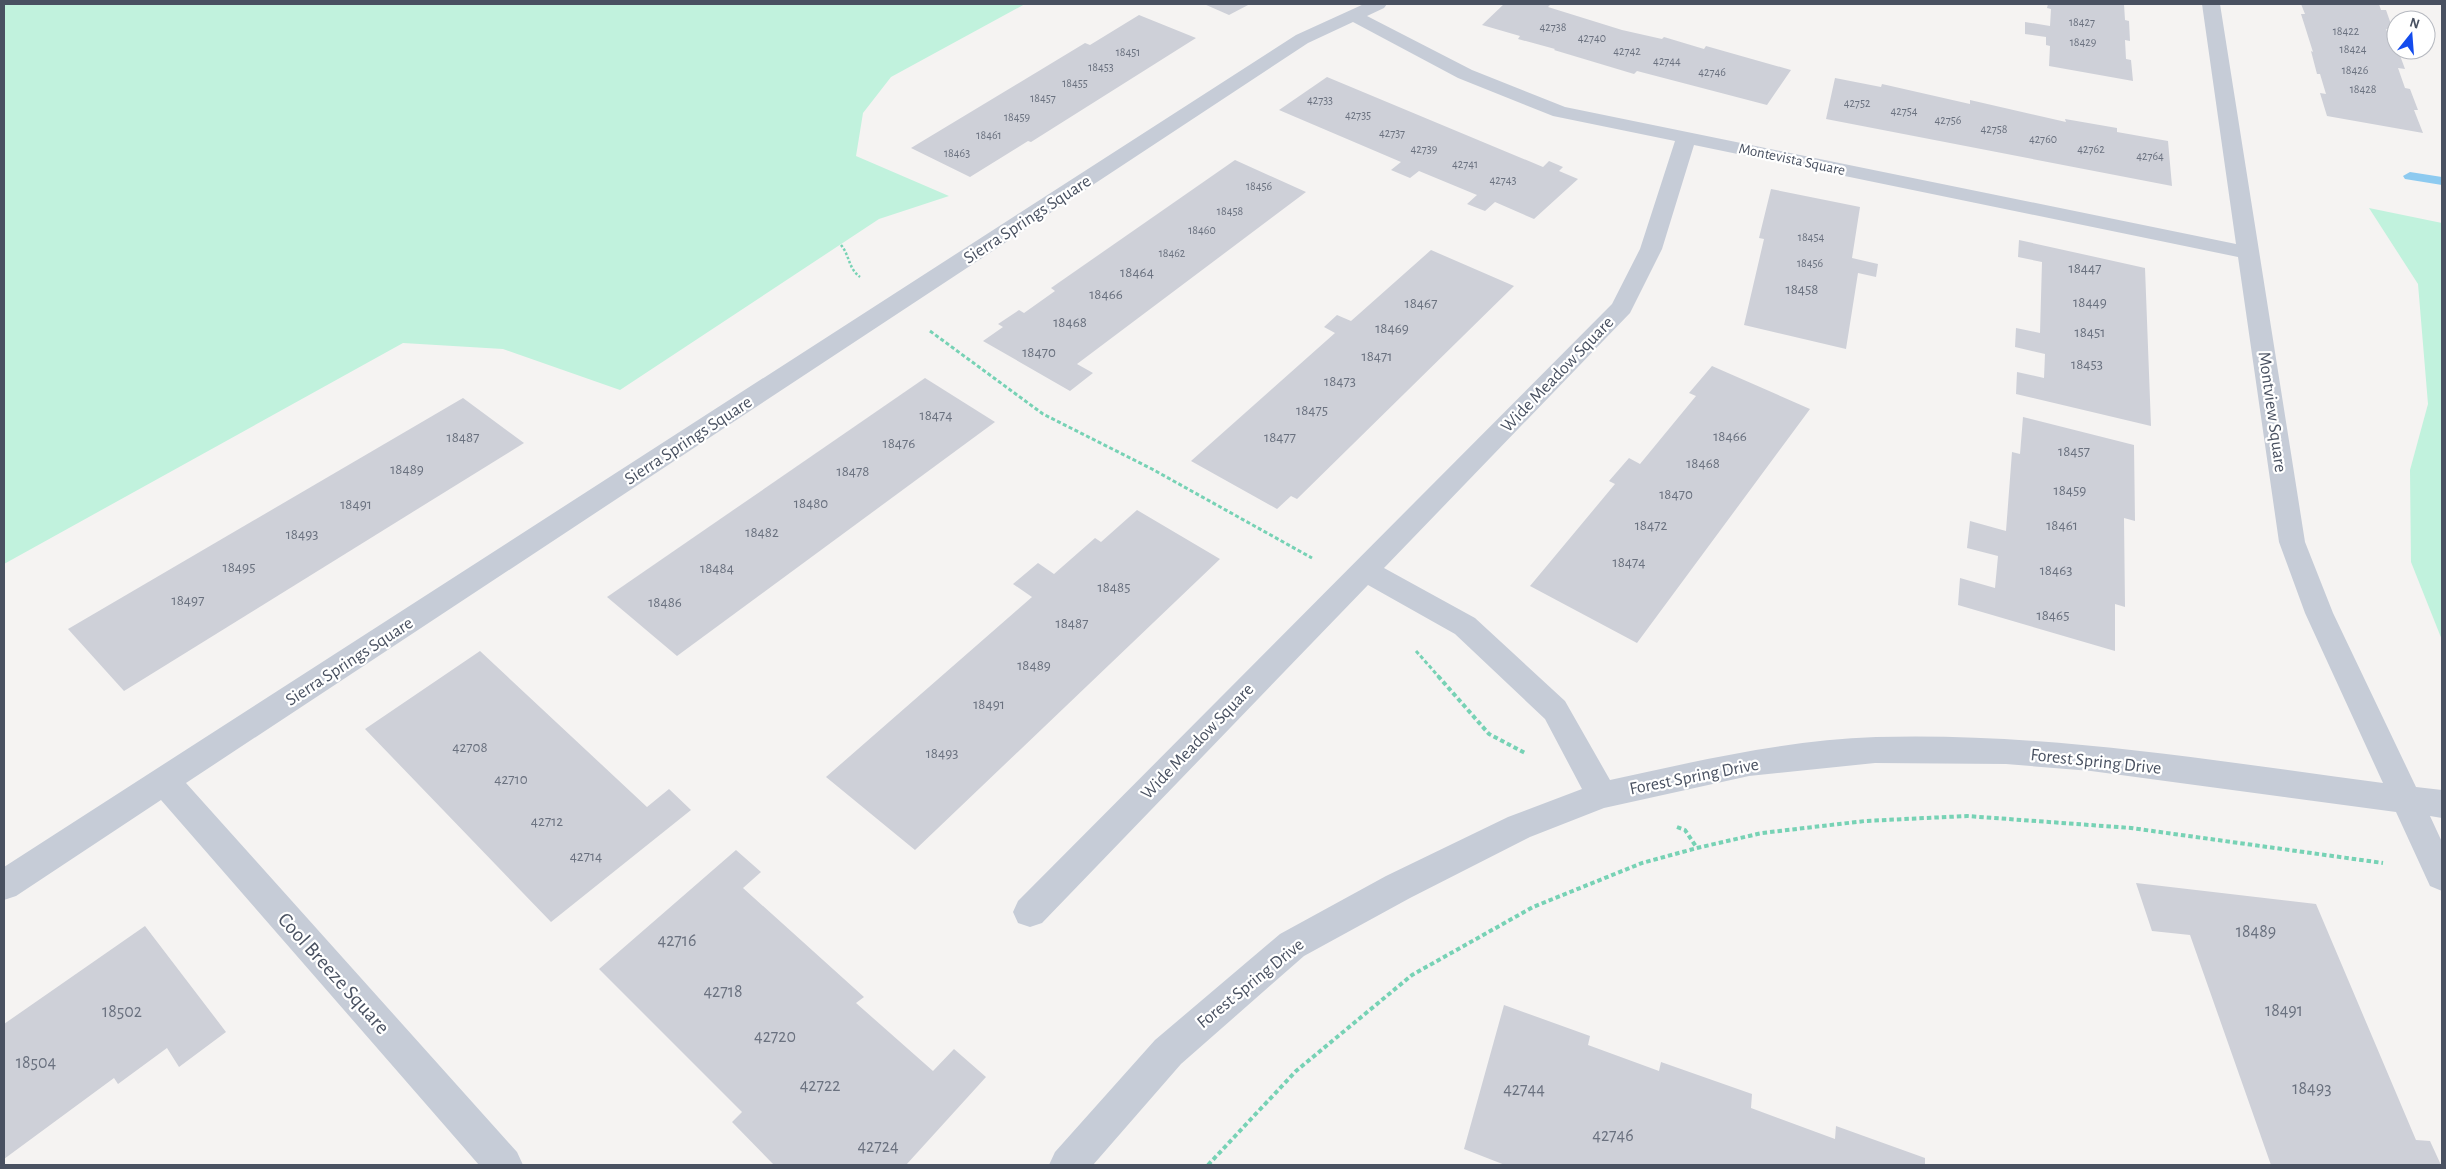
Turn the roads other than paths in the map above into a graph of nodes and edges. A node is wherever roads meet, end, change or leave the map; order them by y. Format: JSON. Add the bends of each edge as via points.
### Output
{"nodes":[{"id":1,"x":1378,"y":4,"type":"edge"},
{"id":2,"x":2211,"y":4,"type":"edge"},
{"id":3,"x":1353,"y":15,"type":"junction"},
{"id":4,"x":1686,"y":138,"type":"junction"},
{"id":5,"x":2249,"y":253,"type":"junction"},
{"id":6,"x":1359,"y":576,"type":"junction"},
{"id":7,"x":164,"y":781,"type":"junction"},
{"id":8,"x":1602,"y":795,"type":"junction"},
{"id":9,"x":2407,"y":799,"type":"junction"},
{"id":10,"x":2442,"y":804,"type":"edge"},
{"id":11,"x":2440,"y":872,"type":"edge"},
{"id":12,"x":4,"y":885,"type":"edge"},
{"id":13,"x":1030,"y":912,"type":"dead end"},
{"id":14,"x":504,"y":1165,"type":"edge"},
{"id":15,"x":1068,"y":1165,"type":"edge"}],
"edges":[{"from":1,"to":3,"type":"street","name":"Sierra Springs Square"},
{"from":2,"to":5,"type":"street","name":"Montview Square"},
{"from":3,"to":4,"type":"street","name":"Montevista Square","via":[[1465,74],[1519,97],[1560,112]]},
{"from":3,"to":7,"type":"street","name":"Sierra Springs Square","via":[[1302,40]]},
{"from":4,"to":5,"type":"street","name":"Montevista Square"},
{"from":4,"to":6,"type":"street","name":"Wide Meadow Square","via":[[1651,249],[1622,308]]},
{"from":5,"to":9,"type":"street","name":"Montview Square","via":[[2292,542],[2319,613]]},
{"from":6,"to":8,"type":"street","via":[[1465,626],[1555,710]]},
{"from":6,"to":13,"type":"street","name":"Wide Meadow Square"},
{"from":7,"to":12,"type":"street","name":"Sierra Springs Square"},
{"from":7,"to":14,"type":"street","name":"Cool Breeze Square"},
{"from":8,"to":9,"type":"street","name":"Forest Spring Drive","via":[[1749,763],[1884,750],[2006,751],[2081,758]]},
{"from":8,"to":15,"type":"street","name":"Forest Spring Drive","via":[[1510,832],[1398,886],[1292,945],[1168,1052]]},
{"from":9,"to":10,"type":"street","name":"Forest Spring Drive"},
{"from":9,"to":11,"type":"street","name":"Montview Square"}]}
